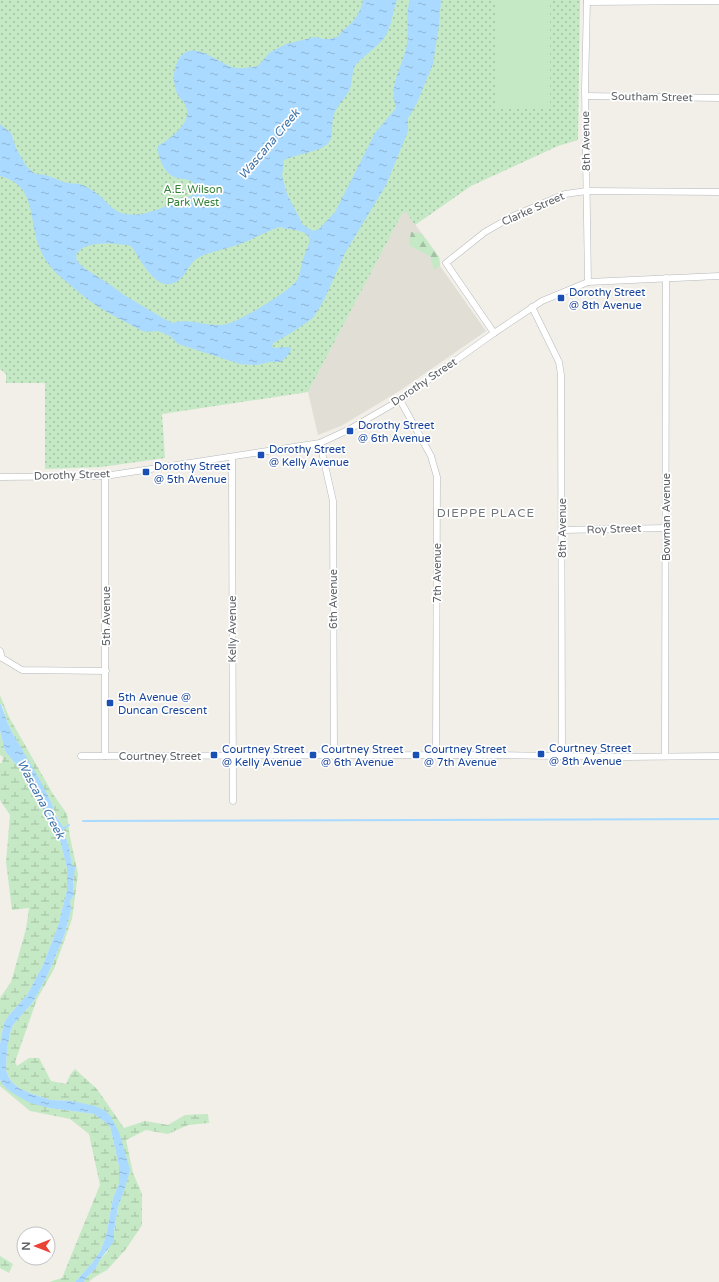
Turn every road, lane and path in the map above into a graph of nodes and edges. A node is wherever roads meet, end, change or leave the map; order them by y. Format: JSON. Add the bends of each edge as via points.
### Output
{"nodes":[{"id":1,"x":587,"y":1,"type":"edge"},
{"id":2,"x":719,"y":1,"type":"edge"},
{"id":3,"x":586,"y":96,"type":"junction"},
{"id":4,"x":719,"y":98,"type":"edge"},
{"id":5,"x":587,"y":191,"type":"junction"},
{"id":6,"x":719,"y":192,"type":"edge"},
{"id":7,"x":719,"y":276,"type":"edge"},
{"id":8,"x":666,"y":278,"type":"junction"},
{"id":9,"x":588,"y":282,"type":"junction"},
{"id":10,"x":532,"y":307,"type":"junction"},
{"id":11,"x":494,"y":333,"type":"junction"},
{"id":12,"x":400,"y":400,"type":"junction"},
{"id":13,"x":320,"y":443,"type":"junction"},
{"id":14,"x":232,"y":457,"type":"junction"},
{"id":15,"x":0,"y":476,"type":"edge"},
{"id":16,"x":106,"y":476,"type":"junction"},
{"id":17,"x":666,"y":528,"type":"junction"},
{"id":18,"x":562,"y":530,"type":"junction"},
{"id":19,"x":0,"y":651,"type":"edge"},
{"id":20,"x":106,"y":671,"type":"junction"},
{"id":21,"x":81,"y":756,"type":"dead end"},
{"id":22,"x":105,"y":756,"type":"junction"},
{"id":23,"x":233,"y":756,"type":"junction"},
{"id":24,"x":334,"y":756,"type":"junction"},
{"id":25,"x":436,"y":756,"type":"junction"},
{"id":26,"x":562,"y":756,"type":"junction"},
{"id":27,"x":665,"y":756,"type":"junction"},
{"id":28,"x":719,"y":756,"type":"edge"},
{"id":29,"x":233,"y":801,"type":"dead end"}],
"edges":[{"from":1,"to":2,"type":"street"},
{"from":1,"to":3,"type":"street","name":"8th Avenue"},
{"from":3,"to":4,"type":"street","name":"Southam Street"},
{"from":3,"to":5,"type":"street","name":"8th Avenue"},
{"from":5,"to":6,"type":"street","name":"Clarke Street"},
{"from":5,"to":9,"type":"street","name":"8th Avenue"},
{"from":5,"to":11,"type":"street","name":"Clarke Street","via":[[566,194],[513,216],[485,232],[446,263]]},
{"from":7,"to":8,"type":"street","name":"Dorothy Street"},
{"from":8,"to":9,"type":"street","name":"Dorothy Street"},
{"from":8,"to":17,"type":"street","name":"Bowman Avenue"},
{"from":9,"to":10,"type":"street","name":"Dorothy Street"},
{"from":10,"to":11,"type":"street","name":"Dorothy Street"},
{"from":10,"to":18,"type":"street","name":"8th Avenue","via":[[559,362],[561,375]]},
{"from":11,"to":12,"type":"street","name":"Dorothy Street"},
{"from":12,"to":13,"type":"street","name":"Dorothy Street"},
{"from":12,"to":25,"type":"street","name":"7th Avenue","via":[[431,456],[437,477]]},
{"from":13,"to":14,"type":"street","name":"Dorothy Street"},
{"from":13,"to":24,"type":"street","name":"6th Avenue","via":[[333,501]]},
{"from":14,"to":16,"type":"street","name":"Dorothy Street"},
{"from":14,"to":23,"type":"street","name":"Kelly Avenue"},
{"from":15,"to":16,"type":"street","name":"Dorothy Street"},
{"from":16,"to":20,"type":"street","name":"5th Avenue"},
{"from":17,"to":18,"type":"street","name":"Roy Street"},
{"from":17,"to":27,"type":"street","name":"Bowman Avenue"},
{"from":18,"to":26,"type":"street","name":"8th Avenue"},
{"from":19,"to":20,"type":"street","via":[[2,658],[22,670]]},
{"from":20,"to":22,"type":"street","name":"5th Avenue"},
{"from":21,"to":22,"type":"street","name":"Courtney Street"},
{"from":22,"to":23,"type":"street","name":"Courtney Street"},
{"from":23,"to":24,"type":"street","name":"Courtney Street"},
{"from":23,"to":29,"type":"street","name":"Kelly Avenue"},
{"from":24,"to":25,"type":"street","name":"Courtney Street"},
{"from":25,"to":26,"type":"street","name":"Courtney Street"},
{"from":26,"to":27,"type":"street","name":"Courtney Street"},
{"from":27,"to":28,"type":"street","name":"Courtney Street"}]}
